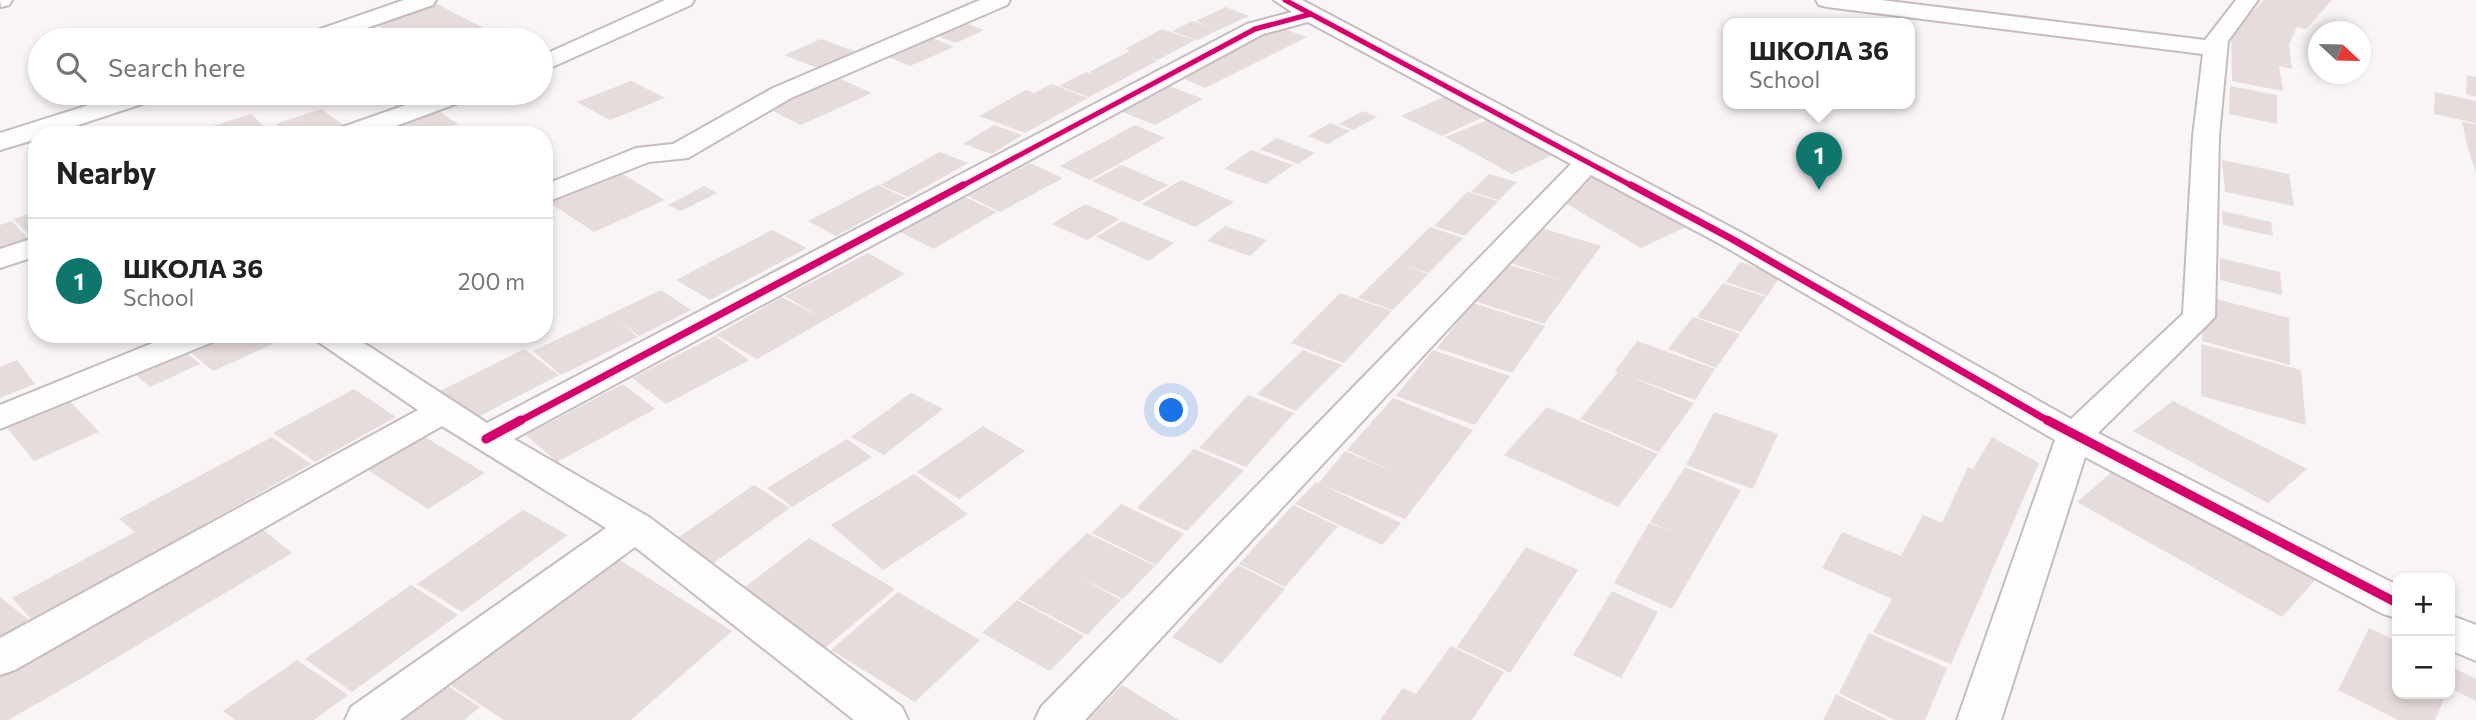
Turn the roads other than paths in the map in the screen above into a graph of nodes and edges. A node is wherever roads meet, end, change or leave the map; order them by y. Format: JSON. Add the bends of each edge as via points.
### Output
{"nodes":[{"id":1,"x":425,"y":0,"type":"edge"},
{"id":2,"x":683,"y":0,"type":"edge"},
{"id":3,"x":999,"y":0,"type":"edge"},
{"id":4,"x":1827,"y":0,"type":"edge"},
{"id":5,"x":2247,"y":0,"type":"edge"},
{"id":6,"x":1298,"y":7,"type":"edge"},
{"id":7,"x":345,"y":28,"type":"edge"},
{"id":8,"x":2215,"y":48,"type":"junction"},
{"id":9,"x":553,"y":60,"type":"edge"},
{"id":10,"x":114,"y":105,"type":"edge"},
{"id":11,"x":430,"y":105,"type":"edge"},
{"id":12,"x":49,"y":126,"type":"edge"},
{"id":13,"x":371,"y":126,"type":"edge"},
{"id":14,"x":28,"y":133,"type":"edge"},
{"id":15,"x":0,"y":142,"type":"edge"},
{"id":16,"x":1588,"y":162,"type":"junction"},
{"id":17,"x":553,"y":191,"type":"edge"},
{"id":18,"x":28,"y":249,"type":"edge"},
{"id":19,"x":0,"y":259,"type":"edge"},
{"id":20,"x":182,"y":343,"type":"edge"},
{"id":21,"x":341,"y":343,"type":"edge"},
{"id":22,"x":442,"y":411,"type":"junction"},
{"id":23,"x":0,"y":418,"type":"edge"},
{"id":24,"x":2074,"y":436,"type":"junction"},
{"id":25,"x":485,"y":439,"type":"junction"},
{"id":26,"x":635,"y":527,"type":"junction"},
{"id":27,"x":2392,"y":600,"type":"edge"},
{"id":28,"x":2455,"y":634,"type":"edge"},
{"id":29,"x":2476,"y":644,"type":"edge"},
{"id":30,"x":0,"y":658,"type":"edge"},
{"id":31,"x":367,"y":720,"type":"edge"},
{"id":32,"x":886,"y":720,"type":"edge"},
{"id":33,"x":1057,"y":720,"type":"edge"},
{"id":34,"x":1979,"y":720,"type":"edge"}],
"edges":[{"from":1,"to":7,"type":"street"},
{"from":2,"to":9,"type":"street"},
{"from":3,"to":17,"type":"street","via":[[782,93],[679,152],[645,154]]},
{"from":4,"to":8,"type":"street"},
{"from":5,"to":8,"type":"street"},
{"from":6,"to":16,"type":"street"},
{"from":6,"to":25,"type":"street"},
{"from":8,"to":24,"type":"street","via":[[2206,136],[2199,317]]},
{"from":10,"to":12,"type":"street"},
{"from":11,"to":13,"type":"street"},
{"from":14,"to":15,"type":"street"},
{"from":16,"to":24,"type":"street","via":[[1732,239]]},
{"from":16,"to":33,"type":"street"},
{"from":18,"to":19,"type":"street"},
{"from":20,"to":23,"type":"street"},
{"from":21,"to":22,"type":"street"},
{"from":22,"to":25,"type":"street"},
{"from":22,"to":30,"type":"street"},
{"from":24,"to":27,"type":"street"},
{"from":24,"to":34,"type":"street"},
{"from":25,"to":26,"type":"street"},
{"from":26,"to":31,"type":"street"},
{"from":26,"to":32,"type":"street"},
{"from":28,"to":29,"type":"street"}]}
